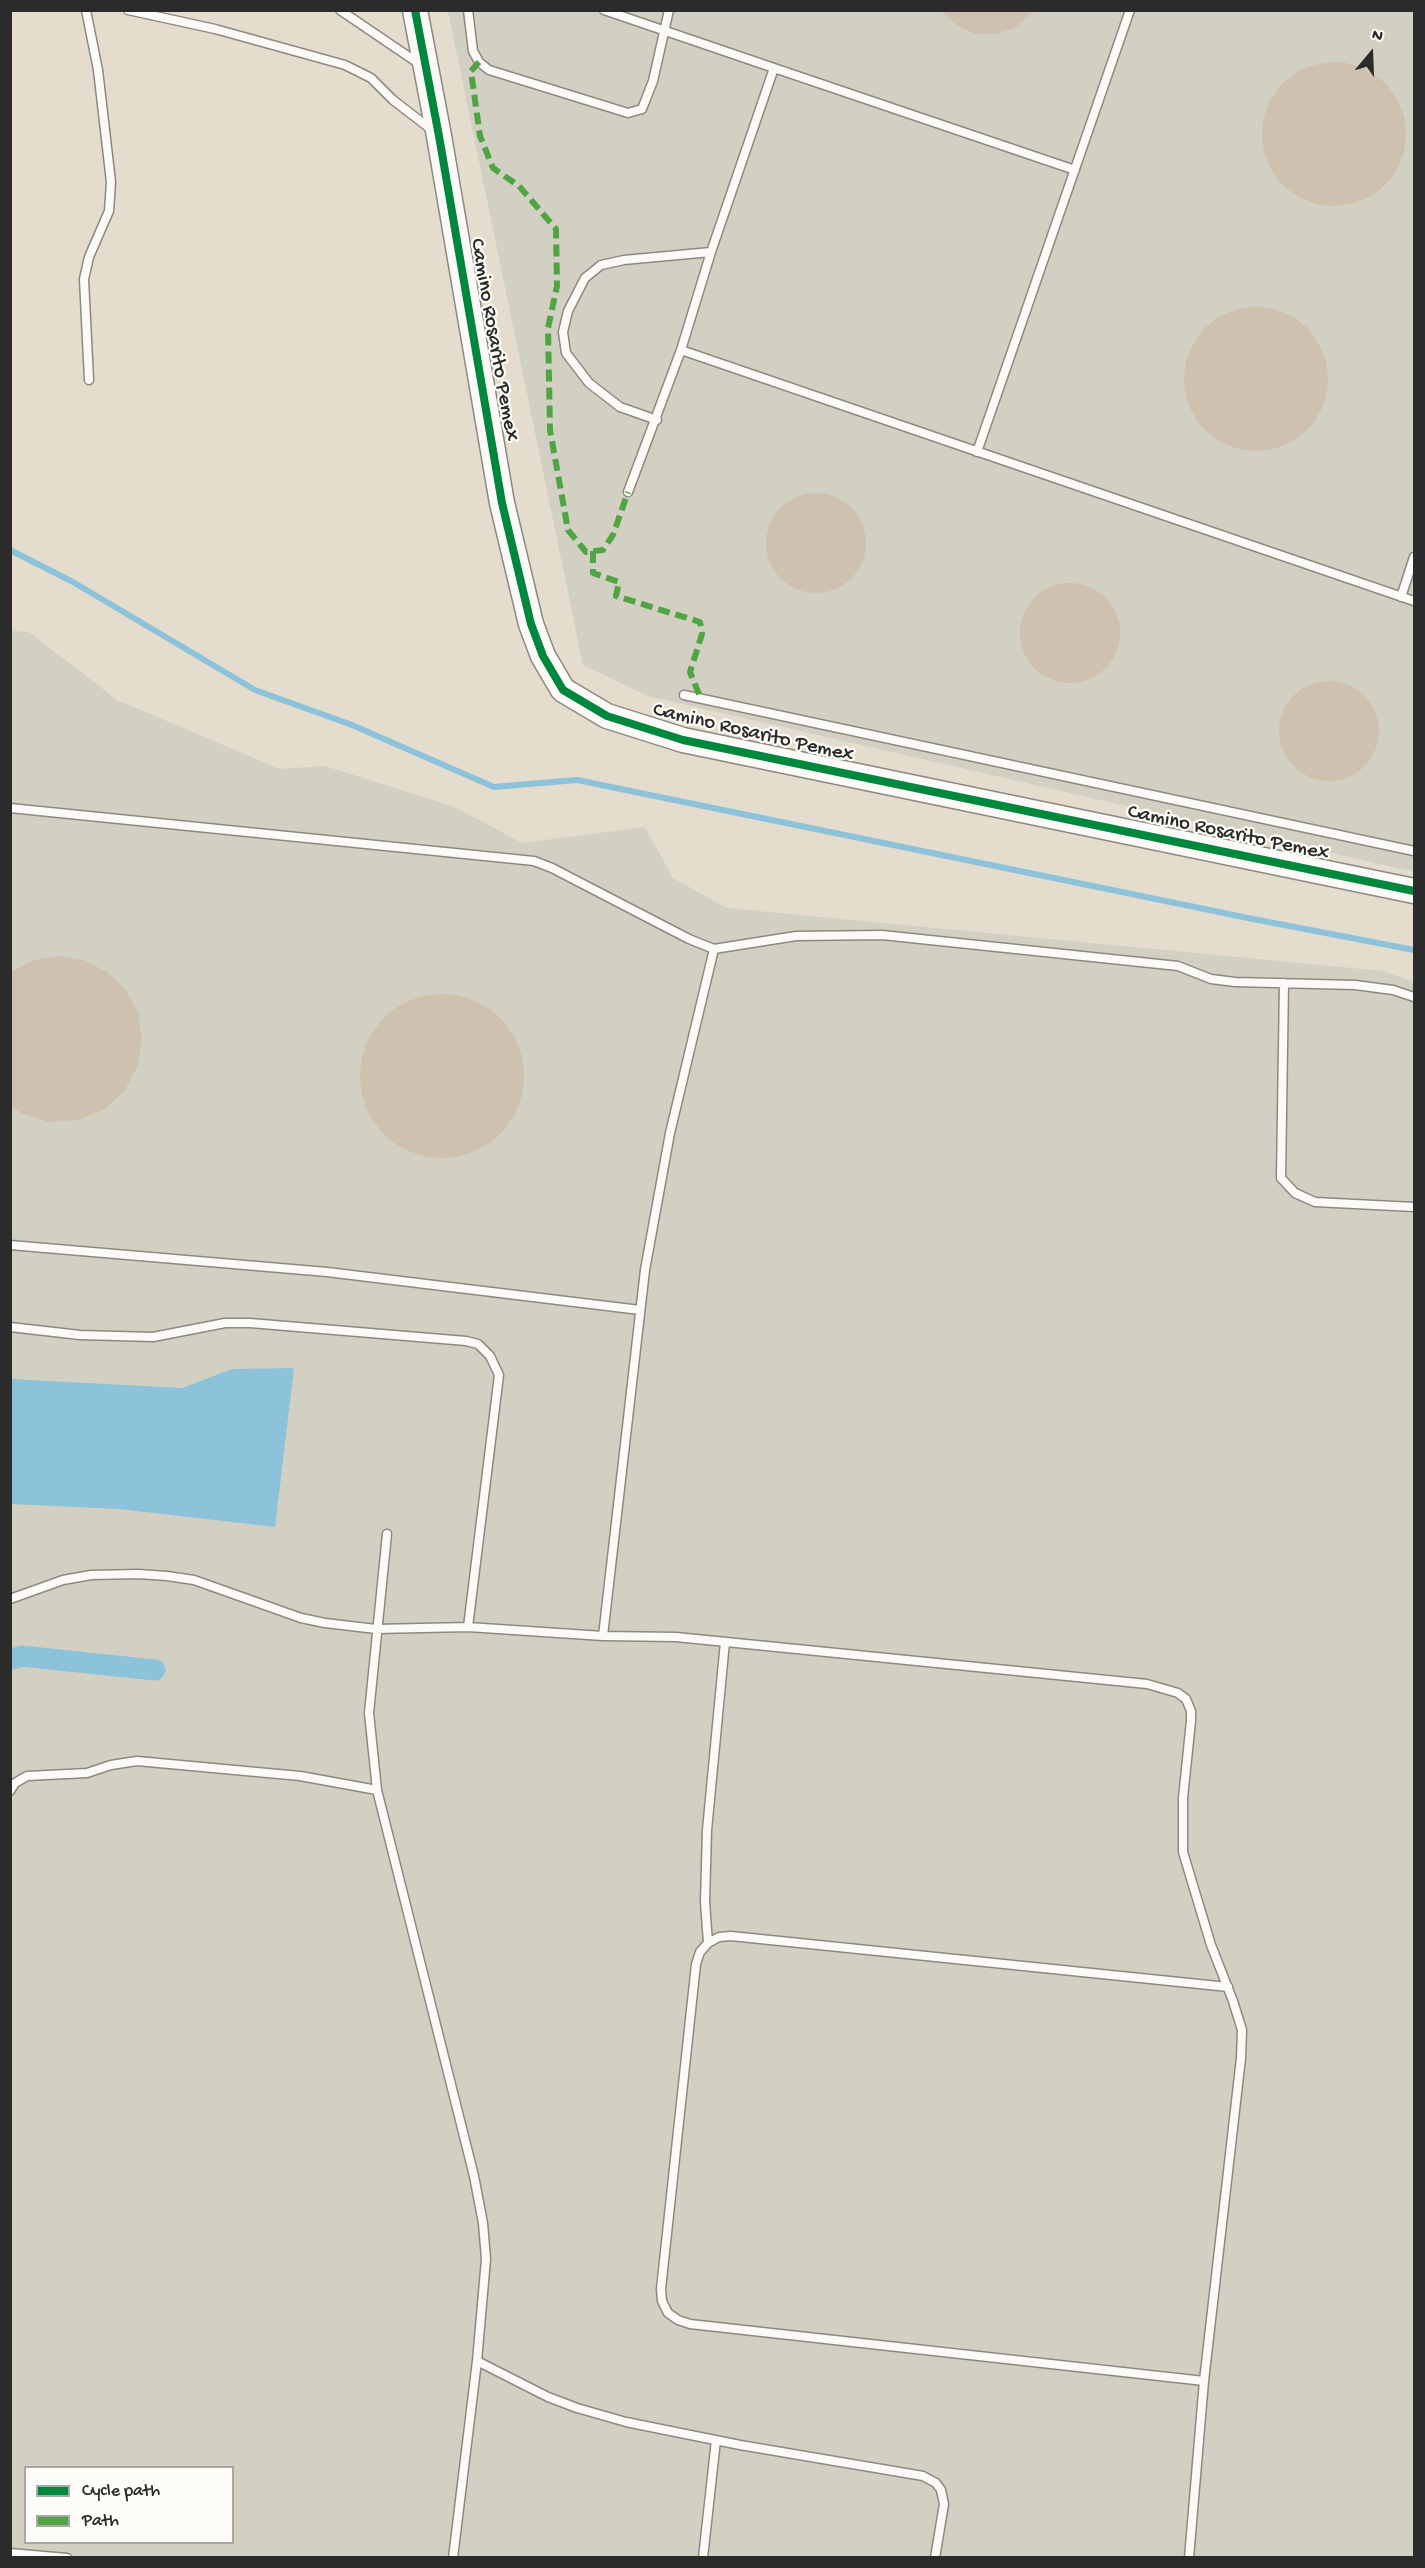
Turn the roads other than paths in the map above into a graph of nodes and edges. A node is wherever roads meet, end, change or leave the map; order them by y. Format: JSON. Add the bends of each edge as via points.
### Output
{"nodes":[{"id":1,"x":86,"y":10,"type":"edge"},
{"id":2,"x":128,"y":10,"type":"edge"},
{"id":3,"x":340,"y":10,"type":"edge"},
{"id":4,"x":415,"y":10,"type":"edge"},
{"id":5,"x":468,"y":10,"type":"edge"},
{"id":6,"x":604,"y":10,"type":"edge"},
{"id":7,"x":669,"y":10,"type":"edge"},
{"id":8,"x":1130,"y":10,"type":"edge"},
{"id":9,"x":664,"y":31,"type":"junction"},
{"id":10,"x":774,"y":68,"type":"junction"},
{"id":11,"x":427,"y":69,"type":"junction"},
{"id":12,"x":440,"y":136,"type":"junction"},
{"id":13,"x":1075,"y":170,"type":"junction"},
{"id":14,"x":711,"y":252,"type":"junction"},
{"id":15,"x":681,"y":350,"type":"junction"},
{"id":16,"x":90,"y":380,"type":"dead end"},
{"id":17,"x":657,"y":420,"type":"junction"},
{"id":18,"x":977,"y":452,"type":"junction"},
{"id":19,"x":628,"y":492,"type":"dead end"},
{"id":20,"x":1414,"y":557,"type":"edge"},
{"id":21,"x":1401,"y":597,"type":"junction"},
{"id":22,"x":1414,"y":601,"type":"edge"},
{"id":23,"x":684,"y":695,"type":"dead end"},
{"id":24,"x":10,"y":808,"type":"edge"},
{"id":25,"x":1414,"y":850,"type":"edge"},
{"id":26,"x":1414,"y":891,"type":"edge"},
{"id":27,"x":714,"y":950,"type":"junction"},
{"id":28,"x":1284,"y":983,"type":"junction"},
{"id":29,"x":1414,"y":997,"type":"edge"},
{"id":30,"x":1414,"y":1207,"type":"edge"},
{"id":31,"x":10,"y":1245,"type":"edge"},
{"id":32,"x":640,"y":1310,"type":"junction"},
{"id":33,"x":10,"y":1328,"type":"edge"},
{"id":34,"x":387,"y":1534,"type":"dead end"},
{"id":35,"x":10,"y":1599,"type":"edge"},
{"id":36,"x":468,"y":1628,"type":"junction"},
{"id":37,"x":376,"y":1629,"type":"junction"},
{"id":38,"x":603,"y":1636,"type":"junction"},
{"id":39,"x":725,"y":1642,"type":"junction"},
{"id":40,"x":377,"y":1790,"type":"junction"},
{"id":41,"x":10,"y":1791,"type":"edge"},
{"id":42,"x":708,"y":1942,"type":"junction"},
{"id":43,"x":1228,"y":1987,"type":"junction"},
{"id":44,"x":477,"y":2361,"type":"junction"},
{"id":45,"x":1204,"y":2381,"type":"junction"},
{"id":46,"x":716,"y":2440,"type":"junction"},
{"id":47,"x":10,"y":2553,"type":"edge"},
{"id":48,"x":67,"y":2558,"type":"edge"},
{"id":49,"x":453,"y":2558,"type":"edge"},
{"id":50,"x":703,"y":2558,"type":"edge"},
{"id":51,"x":935,"y":2558,"type":"edge"},
{"id":52,"x":1189,"y":2558,"type":"edge"}],
"edges":[{"from":1,"to":16,"type":"lane","via":[[98,70],[111,182],[109,211],[84,279]]},
{"from":2,"to":12,"type":"lane","via":[[215,28],[345,65],[371,78]]},
{"from":3,"to":11,"type":"lane"},
{"from":4,"to":11,"type":"street","name":"Camino Rosarito Pemex"},
{"from":5,"to":9,"type":"lane","via":[[473,51],[489,70],[628,113],[642,109]]},
{"from":6,"to":9,"type":"lane"},
{"from":7,"to":9,"type":"lane"},
{"from":8,"to":13,"type":"lane"},
{"from":9,"to":10,"type":"lane"},
{"from":10,"to":13,"type":"lane"},
{"from":10,"to":14,"type":"lane"},
{"from":11,"to":12,"type":"street","name":"Camino Rosarito Pemex"},
{"from":12,"to":26,"type":"street","name":"Camino Rosarito Pemex","via":[[502,503],[531,624],[543,656],[563,690],[608,716],[683,740]]},
{"from":13,"to":18,"type":"lane"},
{"from":14,"to":15,"type":"lane"},
{"from":14,"to":17,"type":"lane","via":[[602,265],[585,278],[568,312],[563,332],[566,353],[589,383],[620,407]]},
{"from":15,"to":17,"type":"lane"},
{"from":15,"to":18,"type":"lane"},
{"from":17,"to":19,"type":"lane"},
{"from":18,"to":21,"type":"lane"},
{"from":20,"to":21,"type":"lane"},
{"from":21,"to":22,"type":"lane"},
{"from":23,"to":25,"type":"lane"},
{"from":24,"to":27,"type":"lane","via":[[534,861]]},
{"from":27,"to":28,"type":"lane","via":[[796,936],[882,935],[1178,966],[1211,979],[1235,982]]},
{"from":27,"to":32,"type":"lane","via":[[670,1133]]},
{"from":28,"to":29,"type":"lane","via":[[1355,985]]},
{"from":28,"to":30,"type":"lane","via":[[1281,1178],[1295,1193],[1315,1202]]},
{"from":31,"to":32,"type":"lane","via":[[327,1272]]},
{"from":32,"to":38,"type":"lane"},
{"from":33,"to":36,"type":"lane","via":[[153,1337],[225,1323],[250,1323],[478,1344],[490,1356],[499,1375]]},
{"from":34,"to":37,"type":"lane"},
{"from":35,"to":37,"type":"lane","via":[[63,1580],[91,1575],[148,1574],[194,1580],[301,1618]]},
{"from":36,"to":37,"type":"lane"},
{"from":36,"to":38,"type":"lane"},
{"from":37,"to":40,"type":"lane","via":[[369,1713]]},
{"from":38,"to":39,"type":"lane"},
{"from":39,"to":42,"type":"lane","via":[[707,1830]]},
{"from":39,"to":43,"type":"lane","via":[[1147,1684],[1178,1693],[1191,1711],[1183,1798],[1183,1852],[1210,1945]]},
{"from":40,"to":41,"type":"lane","via":[[300,1776],[138,1761],[87,1773],[27,1776]]},
{"from":40,"to":44,"type":"lane","via":[[483,2223],[486,2259]]},
{"from":42,"to":43,"type":"lane","via":[[731,1936]]},
{"from":42,"to":45,"type":"lane","via":[[696,1964],[660,2289],[668,2313],[690,2324]]},
{"from":43,"to":45,"type":"lane","via":[[1242,2030],[1241,2058]]},
{"from":44,"to":46,"type":"lane","via":[[577,2409]]},
{"from":44,"to":49,"type":"lane"},
{"from":45,"to":52,"type":"lane"},
{"from":46,"to":50,"type":"lane"},
{"from":46,"to":51,"type":"lane","via":[[923,2476],[936,2483],[944,2504]]},
{"from":47,"to":48,"type":"lane"}]}
